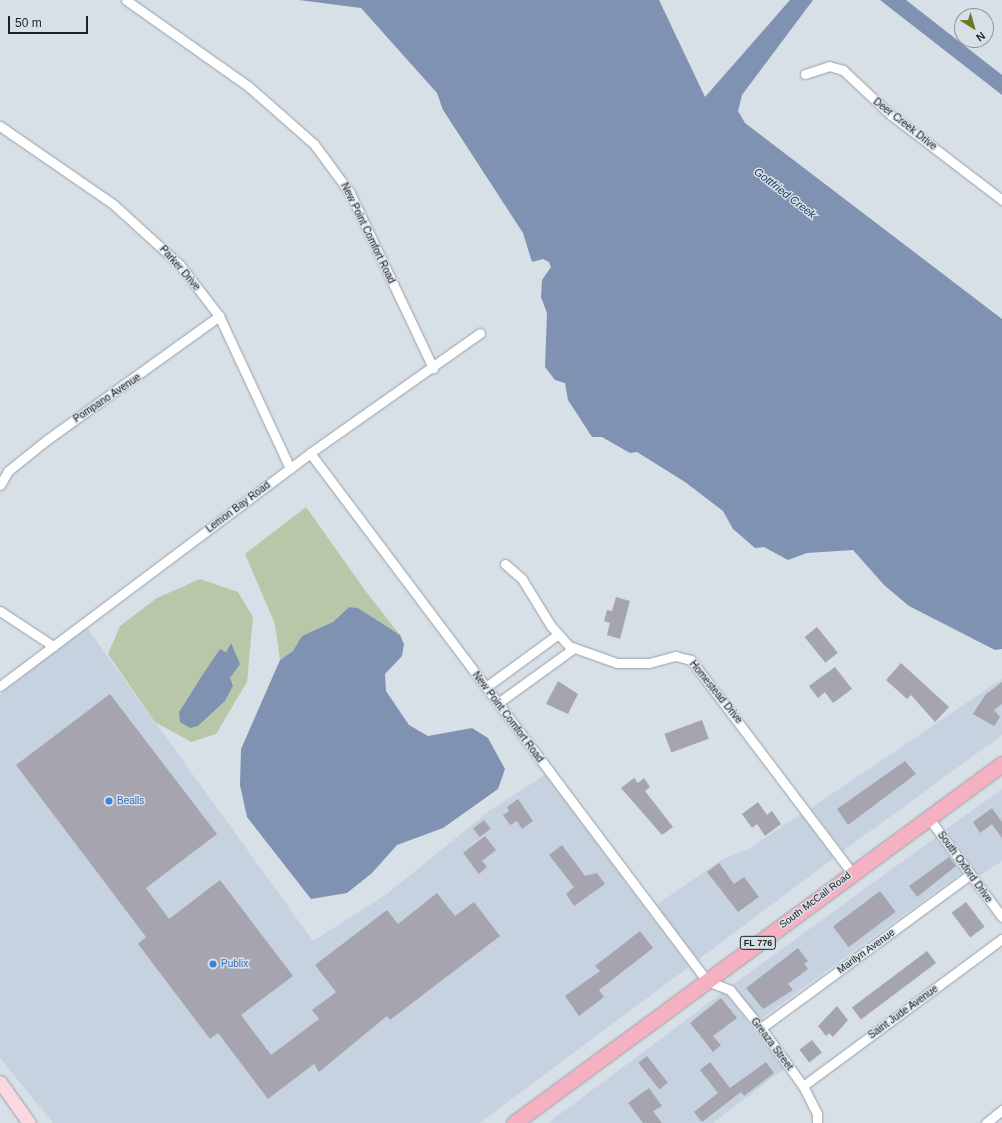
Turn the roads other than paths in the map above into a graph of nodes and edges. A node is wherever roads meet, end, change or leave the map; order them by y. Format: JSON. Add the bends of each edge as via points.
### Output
{"nodes":[{"id":1,"x":126,"y":0,"type":"edge"},
{"id":2,"x":805,"y":74,"type":"dead end"},
{"id":3,"x":0,"y":126,"type":"edge"},
{"id":4,"x":1002,"y":200,"type":"edge"},
{"id":5,"x":219,"y":316,"type":"junction"},
{"id":6,"x":480,"y":333,"type":"dead end"},
{"id":7,"x":433,"y":368,"type":"junction"},
{"id":8,"x":310,"y":453,"type":"junction"},
{"id":9,"x":290,"y":468,"type":"junction"},
{"id":10,"x":0,"y":485,"type":"edge"},
{"id":11,"x":505,"y":564,"type":"dead end"},
{"id":12,"x":0,"y":611,"type":"edge"},
{"id":13,"x":557,"y":635,"type":"junction"},
{"id":14,"x":53,"y":646,"type":"junction"},
{"id":15,"x":574,"y":648,"type":"junction"},
{"id":16,"x":0,"y":686,"type":"edge"},
{"id":17,"x":486,"y":687,"type":"junction"},
{"id":18,"x":498,"y":703,"type":"junction"},
{"id":19,"x":1002,"y":764,"type":"edge"},
{"id":20,"x":928,"y":817,"type":"junction"},
{"id":21,"x":852,"y":873,"type":"junction"},
{"id":22,"x":971,"y":874,"type":"junction"},
{"id":23,"x":1002,"y":917,"type":"edge"},
{"id":24,"x":1002,"y":939,"type":"edge"},
{"id":25,"x":707,"y":981,"type":"junction"},
{"id":26,"x":761,"y":1028,"type":"junction"},
{"id":27,"x":0,"y":1082,"type":"edge"},
{"id":28,"x":803,"y":1086,"type":"junction"},
{"id":29,"x":1002,"y":1110,"type":"edge"},
{"id":30,"x":29,"y":1123,"type":"edge"},
{"id":31,"x":514,"y":1123,"type":"edge"},
{"id":32,"x":817,"y":1123,"type":"edge"},
{"id":33,"x":986,"y":1123,"type":"edge"}],
"edges":[{"from":1,"to":7,"type":"street","name":"New Point Comfort Road","via":[[248,86],[314,144],[350,193]]},
{"from":2,"to":4,"type":"street","name":"Deer Creek Drive","via":[[828,66],[843,70],[891,115]]},
{"from":3,"to":5,"type":"street","name":"Parker Drive","via":[[148,232],[180,265]]},
{"from":5,"to":9,"type":"street","name":"Parker Drive"},
{"from":5,"to":10,"type":"street","name":"Pompano Avenue","via":[[48,439],[8,471]]},
{"from":6,"to":7,"type":"street","name":"Lemon Bay Road"},
{"from":7,"to":8,"type":"street","name":"Lemon Bay Road"},
{"from":8,"to":9,"type":"street","name":"Lemon Bay Road"},
{"from":8,"to":17,"type":"street","name":"New Point Comfort Road"},
{"from":9,"to":14,"type":"street","name":"Lemon Bay Road"},
{"from":11,"to":13,"type":"street","name":"Homestead Drive","via":[[526,583]]},
{"from":12,"to":14,"type":"street"},
{"from":13,"to":15,"type":"street","name":"Homestead Drive"},
{"from":13,"to":17,"type":"street"},
{"from":14,"to":16,"type":"street","name":"Lemon Bay Road"},
{"from":15,"to":18,"type":"street"},
{"from":15,"to":21,"type":"street","name":"Homestead Drive","via":[[617,663],[649,663],[675,656],[691,660]]},
{"from":17,"to":18,"type":"street","name":"New Point Comfort Road"},
{"from":18,"to":25,"type":"street","name":"New Point Comfort Road"},
{"from":19,"to":20,"type":"main road","name":"South McCall Road","number":"FL 776"},
{"from":20,"to":21,"type":"main road","name":"South McCall Road","number":"FL 776"},
{"from":20,"to":22,"type":"street","name":"South Oxford Drive"},
{"from":21,"to":25,"type":"main road","name":"South McCall Road","number":"FL 776"},
{"from":22,"to":23,"type":"street","name":"South Oxford Drive"},
{"from":22,"to":26,"type":"street","name":"Marilyn Avenue"},
{"from":24,"to":28,"type":"street","name":"Saint Jude Avenue"},
{"from":25,"to":26,"type":"street","name":"Greaza Street","via":[[730,990]]},
{"from":25,"to":31,"type":"main road","name":"South McCall Road","number":"FL 776"},
{"from":26,"to":28,"type":"street","name":"Greaza Street"},
{"from":27,"to":30,"type":"main road"},
{"from":28,"to":32,"type":"street","name":"Greaza Street","via":[[817,1114]]},
{"from":29,"to":33,"type":"street"}]}
